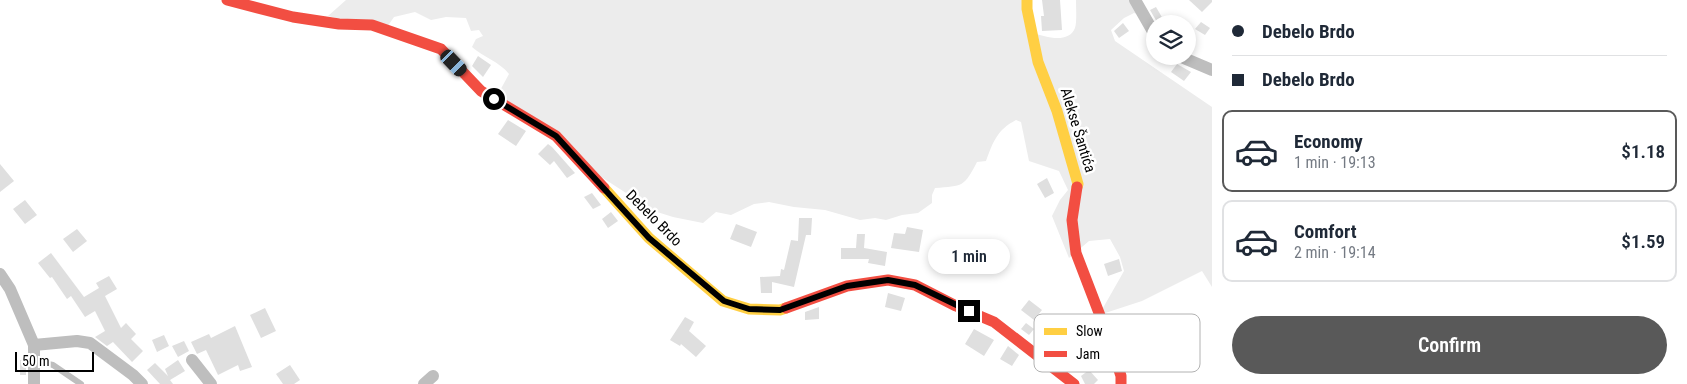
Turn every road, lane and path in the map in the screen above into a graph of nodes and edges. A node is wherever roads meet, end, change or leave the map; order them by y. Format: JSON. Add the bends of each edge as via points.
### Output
{"nodes":[{"id":1,"x":227,"y":0,"type":"edge"},
{"id":2,"x":1027,"y":0,"type":"edge"},
{"id":3,"x":1136,"y":0,"type":"edge"},
{"id":4,"x":1146,"y":18,"type":"edge"},
{"id":5,"x":1196,"y":63,"type":"edge"},
{"id":6,"x":1212,"y":70,"type":"edge"},
{"id":7,"x":0,"y":274,"type":"edge"},
{"id":8,"x":1099,"y":314,"type":"edge"},
{"id":9,"x":34,"y":345,"type":"junction"},
{"id":10,"x":1034,"y":353,"type":"edge"},
{"id":11,"x":192,"y":360,"type":"dead end"},
{"id":12,"x":34,"y":361,"type":"junction"},
{"id":13,"x":1059,"y":372,"type":"edge"},
{"id":14,"x":34,"y":384,"type":"edge"},
{"id":15,"x":81,"y":384,"type":"edge"},
{"id":16,"x":142,"y":384,"type":"edge"},
{"id":17,"x":211,"y":384,"type":"edge"},
{"id":18,"x":1074,"y":384,"type":"edge"}],
"edges":[{"from":1,"to":10,"type":"street","name":"Debelo Brdo","via":[[293,17],[372,25],[441,49],[481,91],[556,136],[649,238],[724,301],[749,309],[780,310],[847,286],[888,280],[915,285],[994,322]]},
{"from":2,"to":8,"type":"street","name":"Alekse Šantića","via":[[1038,62],[1078,184],[1072,220],[1076,253]]},
{"from":3,"to":4,"type":"street"},
{"from":5,"to":6,"type":"street"},
{"from":7,"to":9,"type":"street","via":[[10,289]]},
{"from":9,"to":12,"type":"street"},
{"from":9,"to":16,"type":"street","via":[[77,341],[90,344]]},
{"from":11,"to":17,"type":"street"},
{"from":12,"to":14,"type":"street"},
{"from":12,"to":15,"type":"lane","via":[[52,365]]},
{"from":13,"to":18,"type":"street","name":"Debelo Brdo"}]}
